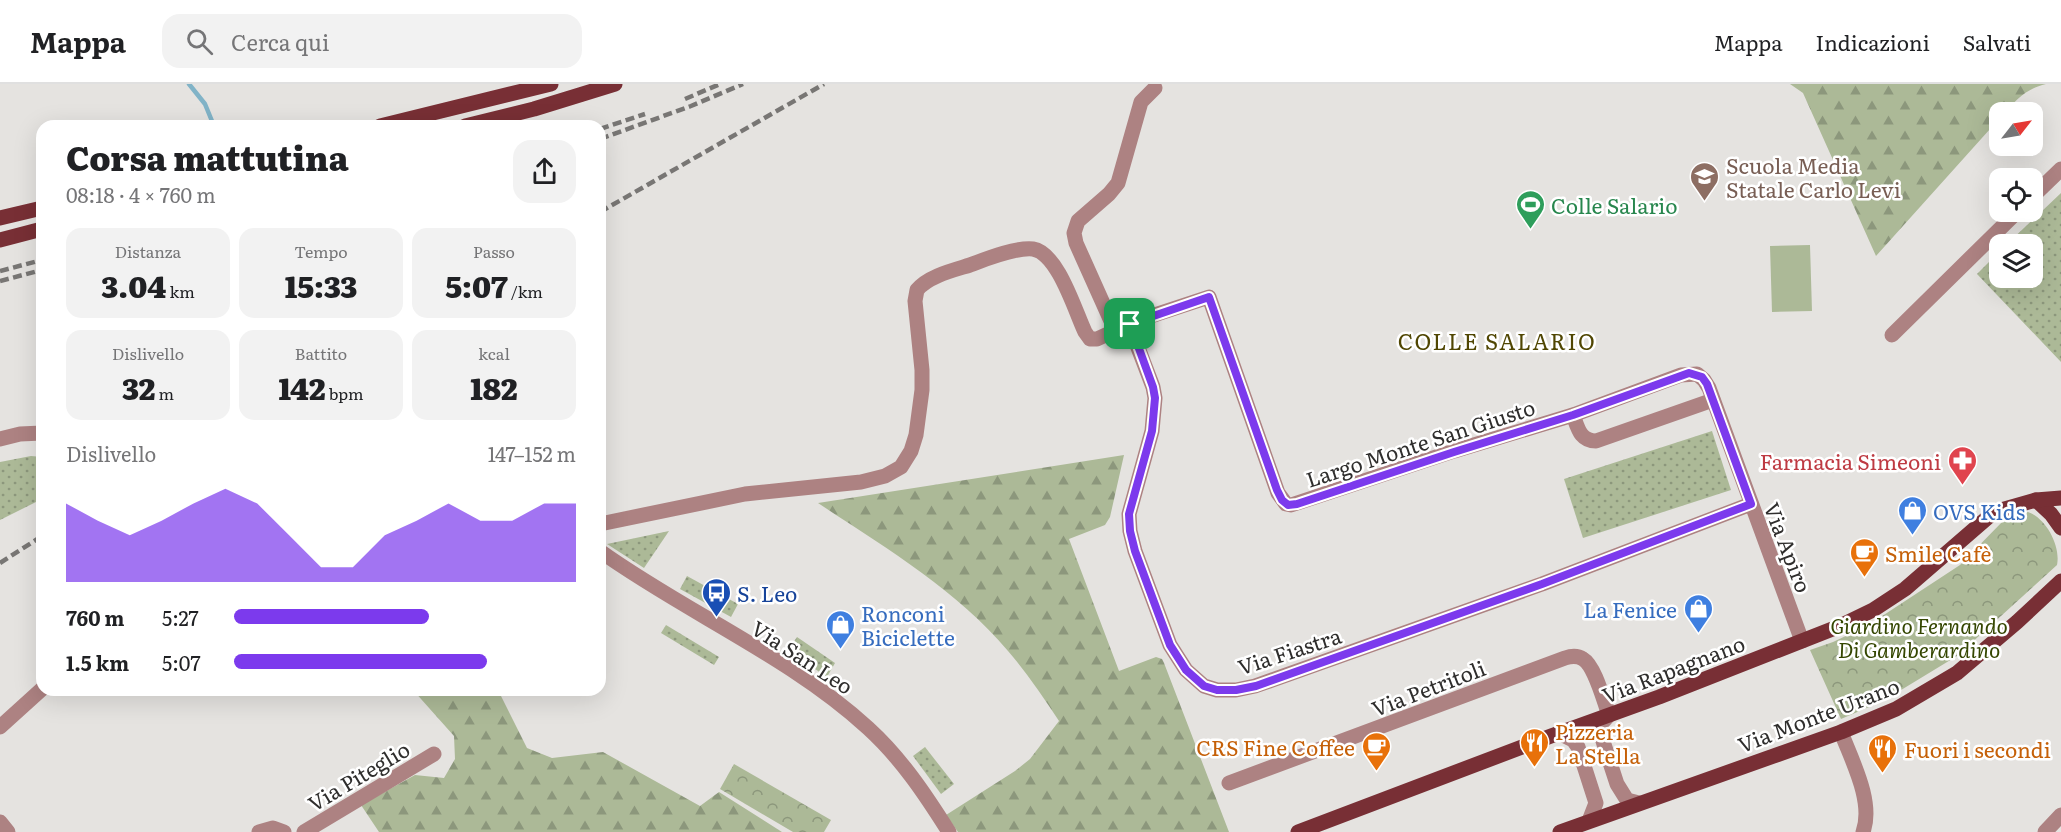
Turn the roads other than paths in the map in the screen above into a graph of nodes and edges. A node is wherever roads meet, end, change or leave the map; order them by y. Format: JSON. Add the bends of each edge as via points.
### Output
{"nodes":[{"id":1,"x":551,"y":84,"type":"edge"},
{"id":2,"x":615,"y":84,"type":"edge"},
{"id":3,"x":1155,"y":88,"type":"dead end"},
{"id":4,"x":404,"y":120,"type":"edge"},
{"id":5,"x":489,"y":120,"type":"edge"},
{"id":6,"x":2061,"y":169,"type":"edge"},
{"id":7,"x":2043,"y":186,"type":"edge"},
{"id":8,"x":36,"y":209,"type":"edge"},
{"id":9,"x":0,"y":218,"type":"edge"},
{"id":10,"x":2008,"y":222,"type":"edge"},
{"id":11,"x":36,"y":231,"type":"edge"},
{"id":12,"x":0,"y":240,"type":"edge"},
{"id":13,"x":1122,"y":327,"type":"junction"},
{"id":14,"x":1892,"y":335,"type":"dead end"},
{"id":15,"x":1713,"y":400,"type":"junction"},
{"id":16,"x":1573,"y":415,"type":"junction"},
{"id":17,"x":36,"y":433,"type":"edge"},
{"id":18,"x":0,"y":439,"type":"edge"},
{"id":19,"x":2061,"y":498,"type":"edge"},
{"id":20,"x":2036,"y":500,"type":"junction"},
{"id":21,"x":1751,"y":504,"type":"junction"},
{"id":22,"x":606,"y":523,"type":"edge"},
{"id":23,"x":2061,"y":528,"type":"edge"},
{"id":24,"x":606,"y":555,"type":"edge"},
{"id":25,"x":2061,"y":581,"type":"edge"},
{"id":26,"x":1802,"y":641,"type":"junction"},
{"id":27,"x":36,"y":694,"type":"edge"},
{"id":28,"x":1609,"y":715,"type":"junction"},
{"id":29,"x":0,"y":727,"type":"edge"},
{"id":30,"x":1841,"y":732,"type":"junction"},
{"id":31,"x":1559,"y":733,"type":"junction"},
{"id":32,"x":434,"y":754,"type":"dead end"},
{"id":33,"x":1229,"y":783,"type":"dead end"},
{"id":34,"x":1639,"y":804,"type":"junction"},
{"id":35,"x":2061,"y":815,"type":"edge"},
{"id":36,"x":1589,"y":821,"type":"junction"},
{"id":37,"x":0,"y":822,"type":"edge"},
{"id":38,"x":8,"y":832,"type":"edge"},
{"id":39,"x":259,"y":832,"type":"edge"},
{"id":40,"x":284,"y":832,"type":"edge"},
{"id":41,"x":304,"y":832,"type":"edge"},
{"id":42,"x":950,"y":832,"type":"edge"},
{"id":43,"x":1298,"y":832,"type":"edge"},
{"id":44,"x":1560,"y":832,"type":"edge"},
{"id":45,"x":1863,"y":832,"type":"edge"},
{"id":46,"x":2044,"y":832,"type":"edge"}],
"edges":[{"from":1,"to":4,"type":"main road"},
{"from":2,"to":5,"type":"main road"},
{"from":3,"to":13,"type":"street","name":"Via Fiastra","via":[[1141,102],[1116,186],[1076,226],[1076,243]]},
{"from":6,"to":7,"type":"street"},
{"from":8,"to":9,"type":"main road"},
{"from":10,"to":14,"type":"street"},
{"from":11,"to":12,"type":"main road"},
{"from":13,"to":16,"type":"street","name":"Largo Monte San Giusto","via":[[1209,297],[1277,490],[1288,505]]},
{"from":13,"to":21,"type":"street","name":"Via Fiastra","via":[[1153,387],[1155,409],[1131,504],[1132,541],[1175,655],[1192,677],[1208,688],[1227,691],[1256,686]]},
{"from":13,"to":22,"type":"street","via":[[1090,339],[1057,269],[1038,251],[1026,249],[964,267],[924,283],[916,292],[922,390],[916,435],[901,467],[861,483],[745,494]]},
{"from":15,"to":16,"type":"street","via":[[1596,441],[1583,437]]},
{"from":15,"to":16,"type":"street","name":"Largo Monte San Giusto","via":[[1702,377],[1686,373]]},
{"from":15,"to":21,"type":"street","name":"Via Apiro"},
{"from":17,"to":18,"type":"street"},
{"from":19,"to":20,"type":"main road","name":"Via Rapagnano"},
{"from":20,"to":23,"type":"main road"},
{"from":20,"to":26,"type":"main road","name":"Via Rapagnano","via":[[1994,513],[1891,600]]},
{"from":21,"to":26,"type":"street","name":"Via Apiro"},
{"from":24,"to":42,"type":"street","name":"Via San Leo","via":[[835,700],[895,756]]},
{"from":25,"to":30,"type":"main road","name":"Via Monte Urano","via":[[1957,673],[1889,712]]},
{"from":26,"to":28,"type":"main road","name":"Via Rapagnano"},
{"from":27,"to":29,"type":"street"},
{"from":28,"to":31,"type":"main road","name":"Via Rapagnano"},
{"from":28,"to":33,"type":"street","name":"Via Petritoli","via":[[1590,666],[1579,657],[1568,657]]},
{"from":28,"to":34,"type":"street","via":[[1601,724],[1601,738],[1624,797]]},
{"from":30,"to":34,"type":"main road","name":"Via Monte Urano"},
{"from":30,"to":45,"type":"street","via":[[1867,804]]},
{"from":31,"to":36,"type":"street","via":[[1578,747],[1596,803]]},
{"from":31,"to":43,"type":"main road","name":"Via Rapagnano"},
{"from":32,"to":41,"type":"street","name":"Via Piteglio"},
{"from":34,"to":36,"type":"main road","name":"Via Monte Urano"},
{"from":35,"to":46,"type":"street"},
{"from":36,"to":44,"type":"main road","name":"Via Monte Urano"},
{"from":37,"to":38,"type":"street"},
{"from":39,"to":40,"type":"street","via":[[273,828]]}]}
